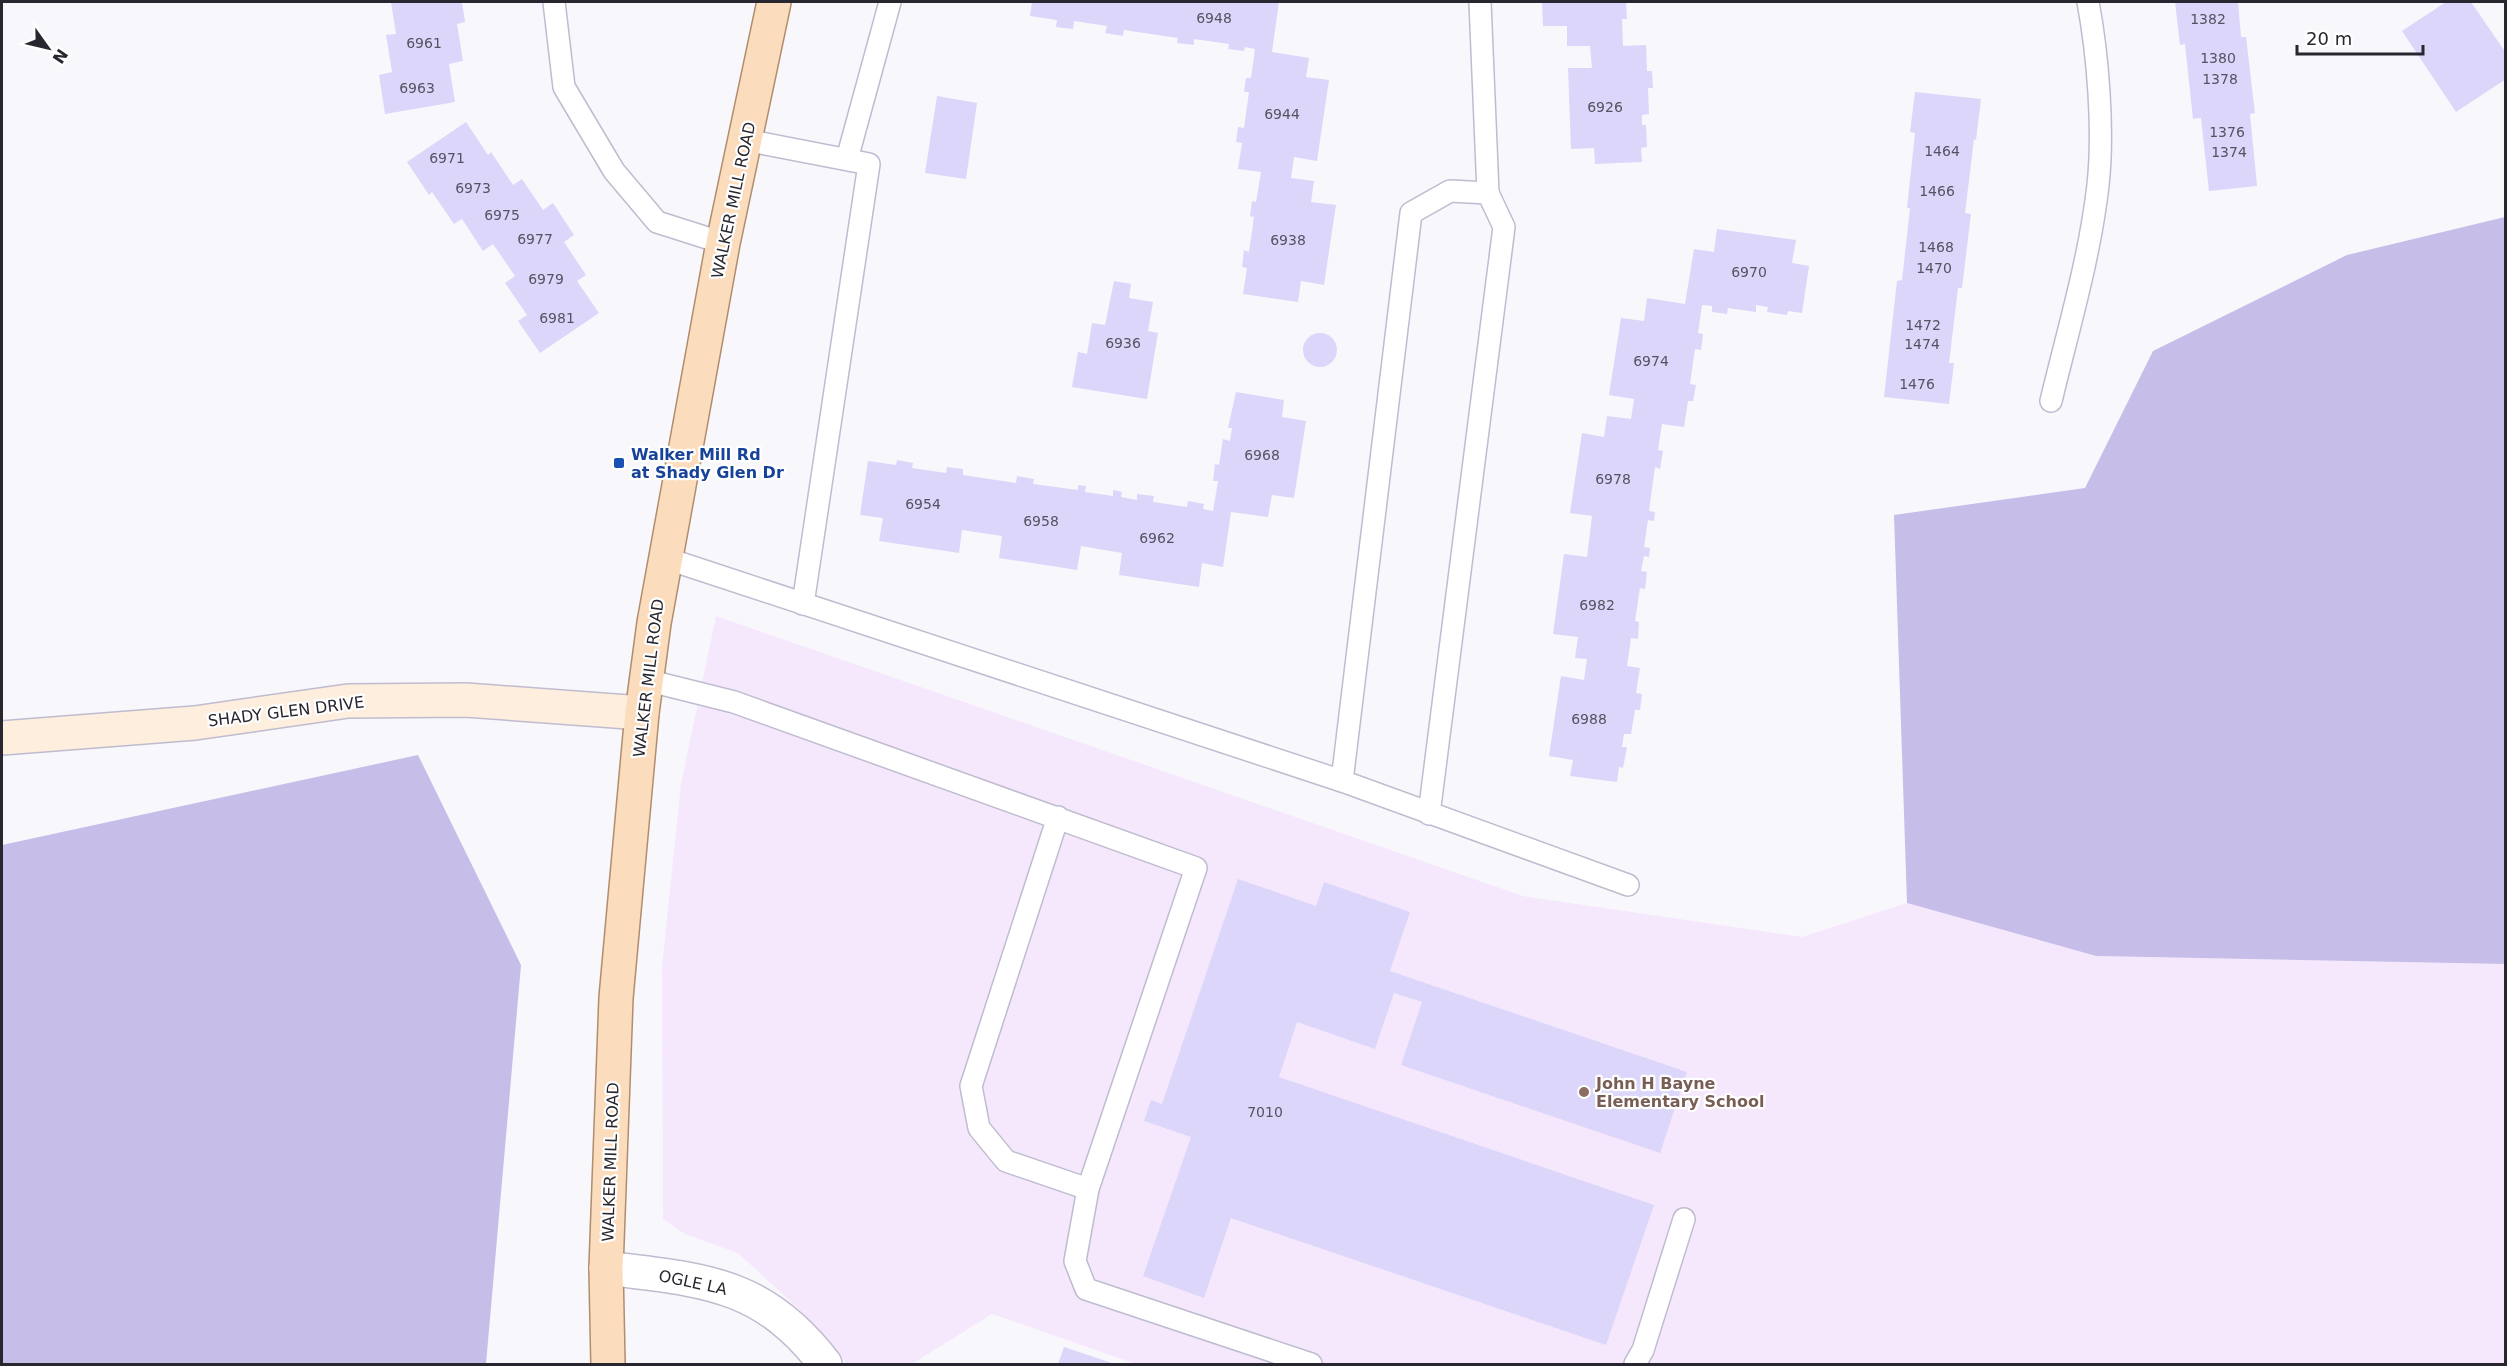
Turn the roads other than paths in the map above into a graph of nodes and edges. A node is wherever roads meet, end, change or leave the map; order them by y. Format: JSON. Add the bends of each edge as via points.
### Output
{"nodes":[{"id":1,"x":554,"y":2,"type":"edge"},
{"id":2,"x":774,"y":2,"type":"edge"},
{"id":3,"x":890,"y":2,"type":"edge"},
{"id":4,"x":1479,"y":2,"type":"edge"},
{"id":5,"x":2088,"y":2,"type":"edge"},
{"id":6,"x":745,"y":140,"type":"junction"},
{"id":7,"x":847,"y":159,"type":"junction"},
{"id":8,"x":1488,"y":193,"type":"junction"},
{"id":9,"x":723,"y":243,"type":"junction"},
{"id":10,"x":2051,"y":400,"type":"dead end"},
{"id":11,"x":665,"y":558,"type":"junction"},
{"id":12,"x":803,"y":604,"type":"junction"},
{"id":13,"x":646,"y":680,"type":"junction"},
{"id":14,"x":642,"y":713,"type":"junction"},
{"id":15,"x":2,"y":738,"type":"edge"},
{"id":16,"x":1342,"y":781,"type":"junction"},
{"id":17,"x":1429,"y":814,"type":"junction"},
{"id":18,"x":1058,"y":817,"type":"junction"},
{"id":19,"x":1628,"y":885,"type":"dead end"},
{"id":20,"x":1089,"y":1189,"type":"junction"},
{"id":21,"x":1684,"y":1219,"type":"dead end"},
{"id":22,"x":606,"y":1268,"type":"junction"},
{"id":23,"x":608,"y":1365,"type":"edge"},
{"id":24,"x":825,"y":1365,"type":"edge"},
{"id":25,"x":1311,"y":1365,"type":"edge"},
{"id":26,"x":1635,"y":1365,"type":"edge"}],
"edges":[{"from":1,"to":9,"type":"lane","via":[[564,87],[614,171],[657,222]]},
{"from":2,"to":6,"type":"main road","name":"WALKER MILL ROAD"},
{"from":3,"to":7,"type":"lane"},
{"from":4,"to":8,"type":"lane"},
{"from":5,"to":10,"type":"lane","via":[[2100,126],[2098,185]]},
{"from":6,"to":7,"type":"lane"},
{"from":6,"to":9,"type":"main road","name":"WALKER MILL ROAD"},
{"from":7,"to":12,"type":"lane","via":[[869,164]]},
{"from":8,"to":16,"type":"lane","via":[[1450,190],[1411,213]]},
{"from":8,"to":17,"type":"lane","via":[[1504,226]]},
{"from":9,"to":11,"type":"main road","name":"WALKER MILL ROAD"},
{"from":11,"to":12,"type":"lane"},
{"from":11,"to":13,"type":"main road","name":"WALKER MILL ROAD"},
{"from":12,"to":16,"type":"lane"},
{"from":13,"to":14,"type":"main road","name":"WALKER MILL ROAD"},
{"from":13,"to":18,"type":"lane","via":[[734,702]]},
{"from":14,"to":15,"type":"street","name":"SHADY GLEN DRIVE","via":[[466,700],[348,700],[195,723]]},
{"from":14,"to":22,"type":"main road","name":"WALKER MILL ROAD","via":[[616,998]]},
{"from":16,"to":17,"type":"lane"},
{"from":17,"to":19,"type":"lane"},
{"from":18,"to":20,"type":"lane","via":[[971,1086],[979,1128],[1006,1161]]},
{"from":18,"to":20,"type":"lane","via":[[1196,868]]},
{"from":20,"to":25,"type":"lane","via":[[1075,1261],[1086,1289]]},
{"from":21,"to":26,"type":"lane"},
{"from":22,"to":23,"type":"main road","name":"WALKER MILL ROAD"},
{"from":22,"to":24,"type":"street","name":"OGLE LA","via":[[698,1280],[736,1292],[788,1324]]}]}
